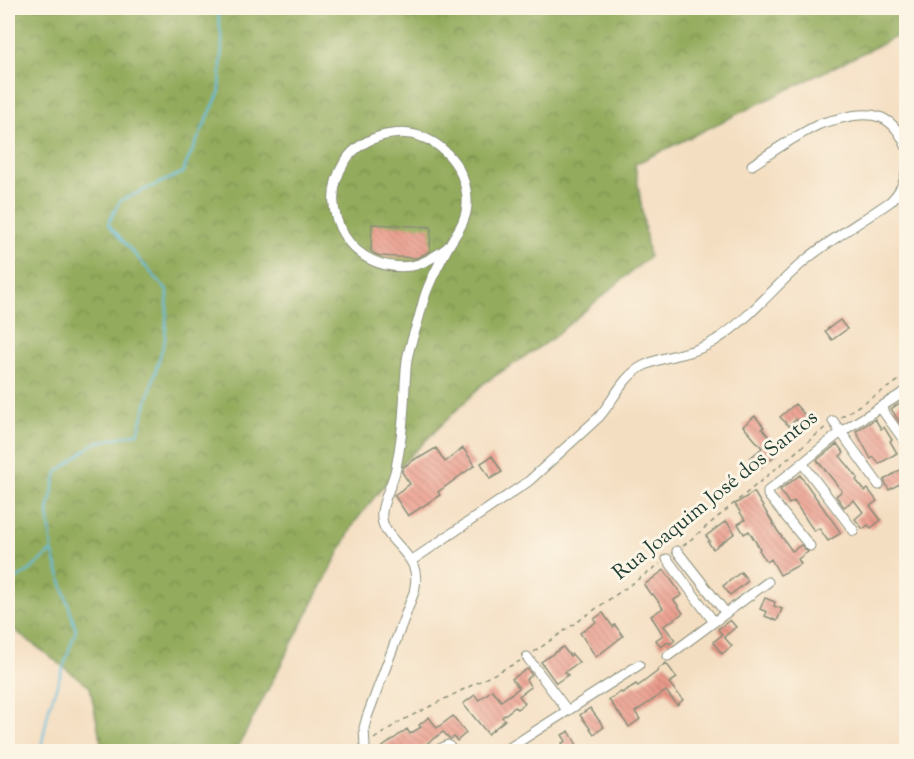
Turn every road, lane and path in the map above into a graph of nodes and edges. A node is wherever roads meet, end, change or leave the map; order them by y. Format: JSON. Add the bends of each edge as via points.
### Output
{"nodes":[{"id":1,"x":906,"y":146,"type":"edge"},
{"id":2,"x":752,"y":165,"type":"dead end"},
{"id":3,"x":906,"y":173,"type":"edge"},
{"id":4,"x":447,"y":248,"type":"junction"},
{"id":5,"x":906,"y":376,"type":"edge"},
{"id":6,"x":906,"y":391,"type":"edge"},
{"id":7,"x":880,"y":407,"type":"junction"},
{"id":8,"x":833,"y":421,"type":"junction"},
{"id":9,"x":841,"y":432,"type":"junction"},
{"id":10,"x":906,"y":443,"type":"edge"},
{"id":11,"x":802,"y":463,"type":"junction"},
{"id":12,"x":879,"y":485,"type":"dead end"},
{"id":13,"x":854,"y":531,"type":"dead end"},
{"id":14,"x":810,"y":546,"type":"dead end"},
{"id":15,"x":677,"y":551,"type":"joint"},
{"id":16,"x":667,"y":559,"type":"joint"},
{"id":17,"x":411,"y":561,"type":"junction"},
{"id":18,"x":768,"y":582,"type":"dead end"},
{"id":19,"x":725,"y":612,"type":"junction"},
{"id":20,"x":714,"y":622,"type":"junction"},
{"id":21,"x":669,"y":656,"type":"dead end"},
{"id":22,"x":527,"y":657,"type":"junction"},
{"id":23,"x":639,"y":665,"type":"dead end"},
{"id":24,"x":567,"y":710,"type":"junction"},
{"id":25,"x":365,"y":747,"type":"joint"},
{"id":26,"x":434,"y":752,"type":"edge"},
{"id":27,"x":454,"y":752,"type":"edge"},
{"id":28,"x":503,"y":752,"type":"edge"}],
"edges":[{"from":1,"to":2,"type":"street","via":[[888,120],[859,114],[822,123]]},
{"from":3,"to":17,"type":"street","via":[[891,201],[806,259],[734,327],[699,350],[659,359],[631,374],[599,417],[529,481]]},
{"from":4,"to":4,"type":"street","via":[[411,266],[389,266],[368,258],[350,244],[338,226],[333,204],[335,182],[344,162],[360,146],[380,136],[402,132],[423,136],[442,147],[457,164],[466,184],[467,206],[462,227]]},
{"from":4,"to":17,"type":"street","via":[[427,290],[408,357],[396,470],[382,514],[386,529]]},
{"from":5,"to":8,"type":"path","name":"Rua Joaquim José dos Santos"},
{"from":6,"to":7,"type":"street"},
{"from":7,"to":9,"type":"street"},
{"from":7,"to":10,"type":"street"},
{"from":8,"to":9,"type":"street"},
{"from":8,"to":15,"type":"path","name":"Rua Joaquim José dos Santos"},
{"from":9,"to":11,"type":"street"},
{"from":9,"to":12,"type":"street"},
{"from":11,"to":13,"type":"street"},
{"from":11,"to":14,"type":"street","via":[[768,493]]},
{"from":15,"to":19,"type":"street"},
{"from":16,"to":20,"type":"street"},
{"from":16,"to":22,"type":"path","name":"Rua Joaquim José dos Santos"},
{"from":17,"to":25,"type":"street","via":[[416,574],[414,592],[367,717]]},
{"from":18,"to":19,"type":"street"},
{"from":19,"to":20,"type":"street"},
{"from":20,"to":21,"type":"street"},
{"from":22,"to":24,"type":"street"},
{"from":22,"to":25,"type":"path","name":"Rua Joaquim José dos Santos","via":[[399,722]]},
{"from":23,"to":24,"type":"street"},
{"from":24,"to":28,"type":"street"},
{"from":26,"to":27,"type":"street","via":[[448,745]]}]}
